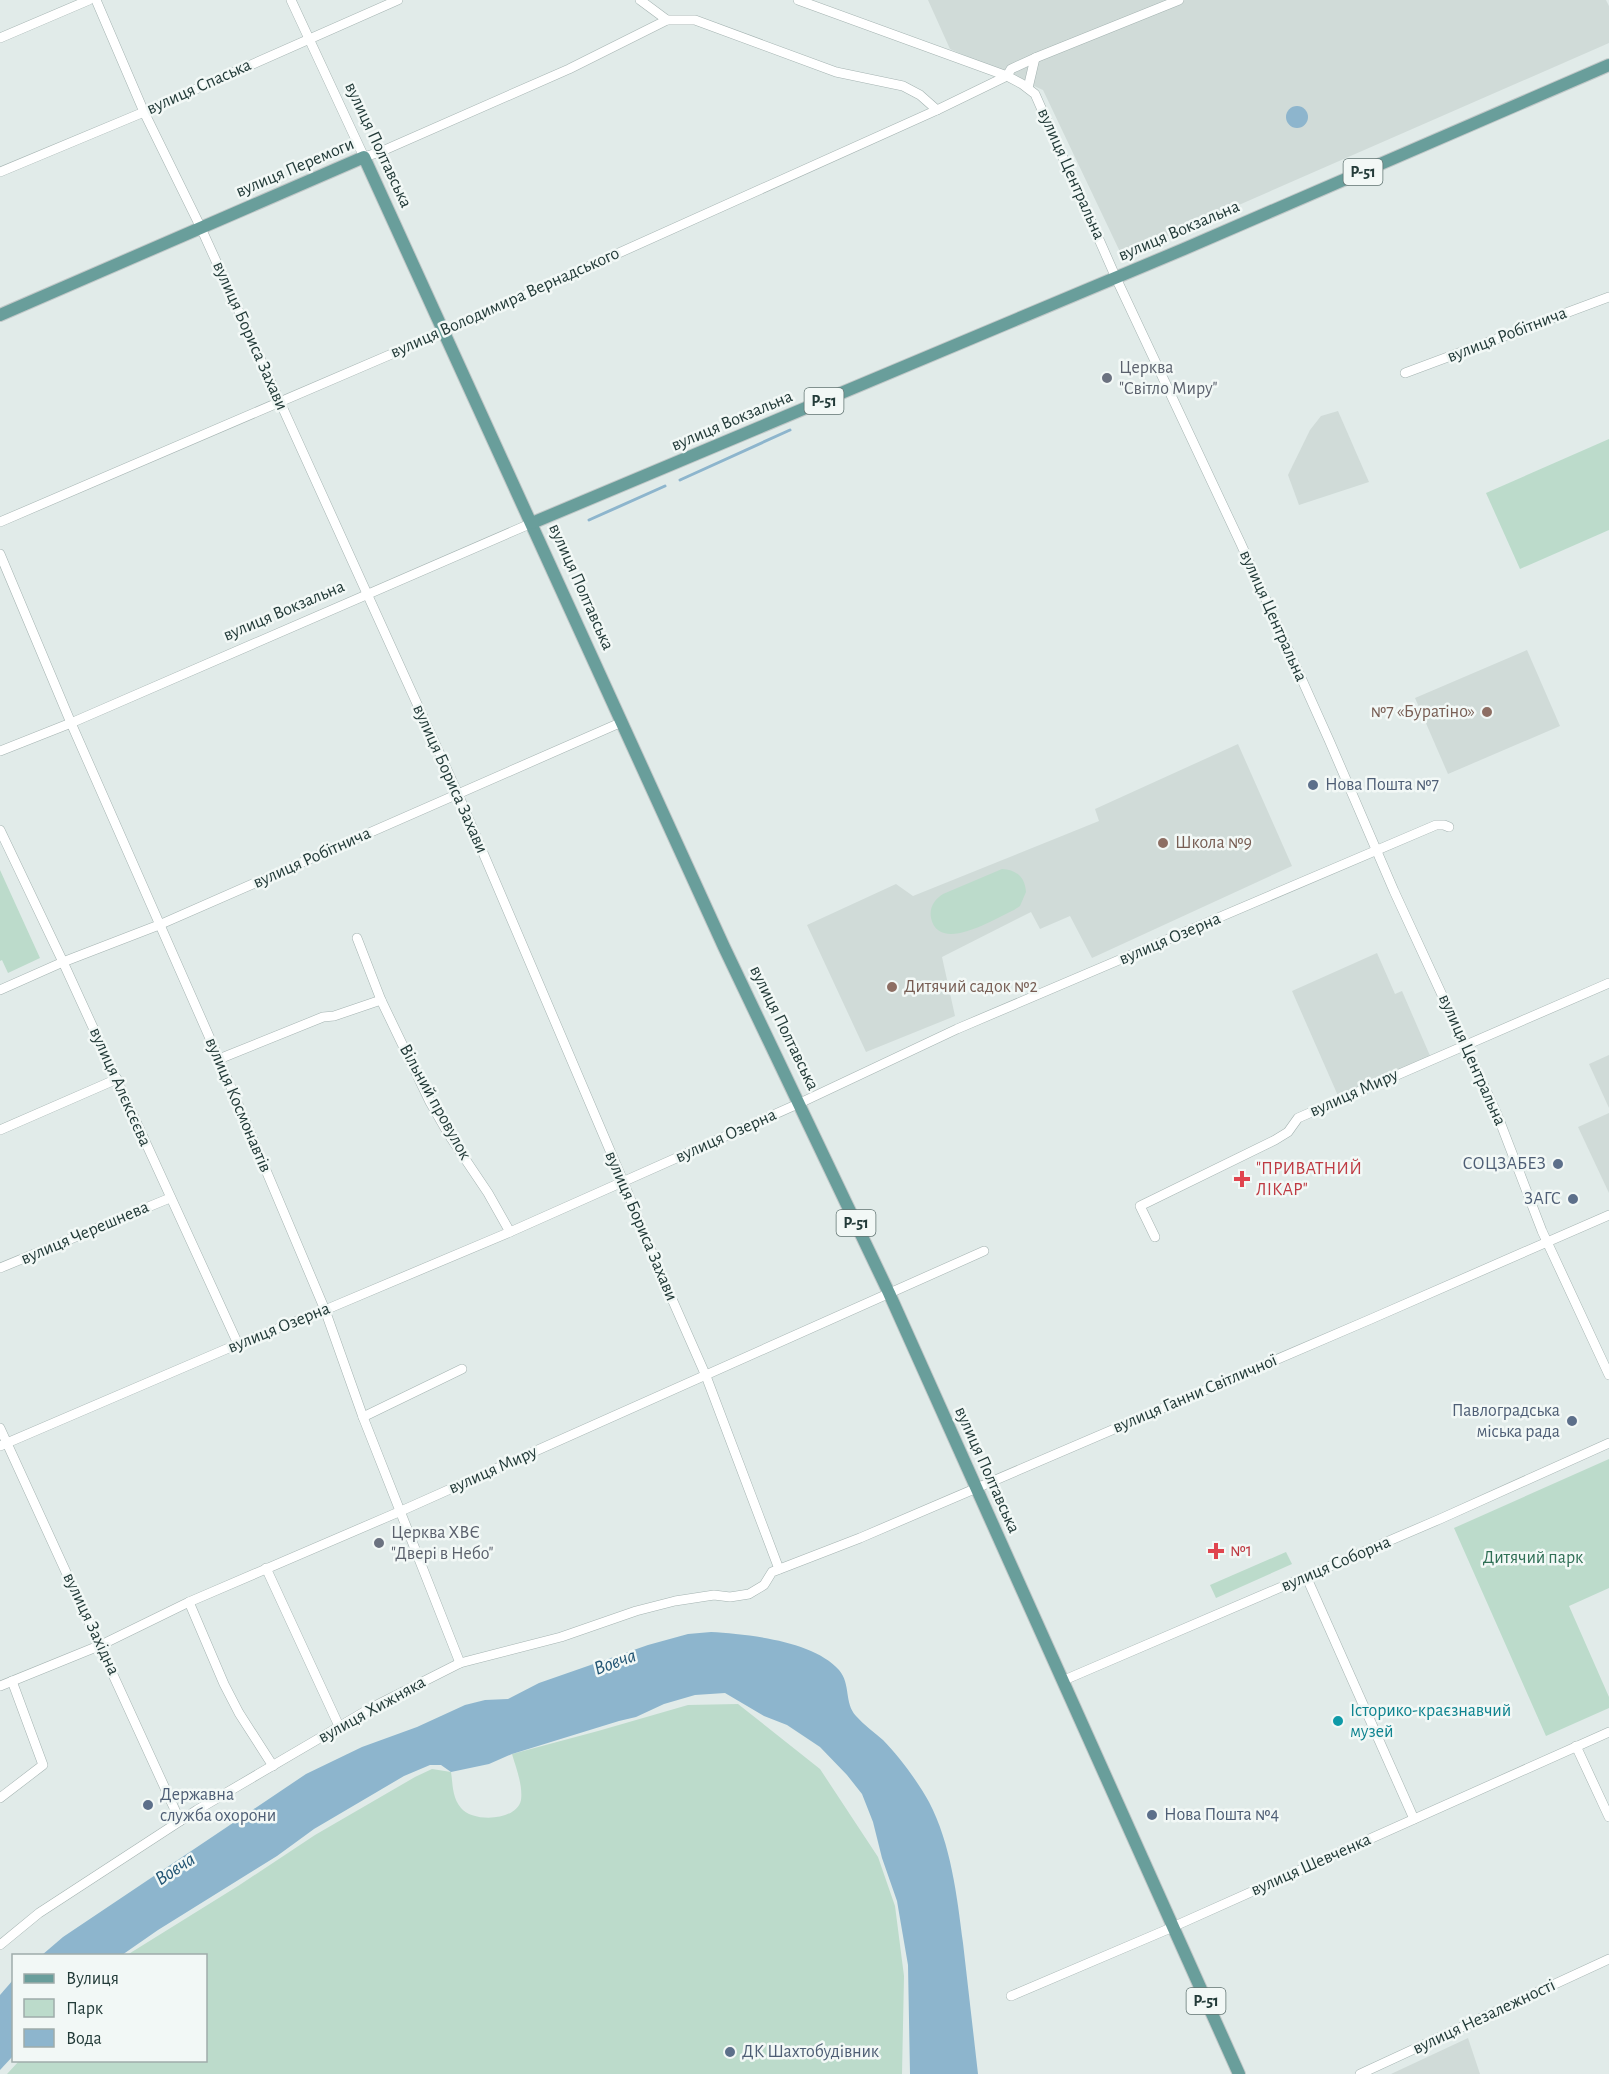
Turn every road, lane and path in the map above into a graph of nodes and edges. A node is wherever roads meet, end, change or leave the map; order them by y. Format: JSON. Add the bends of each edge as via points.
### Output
{"nodes":[{"id":1,"x":89,"y":0,"type":"edge"},
{"id":2,"x":96,"y":0,"type":"edge"},
{"id":3,"x":291,"y":0,"type":"edge"},
{"id":4,"x":398,"y":0,"type":"edge"},
{"id":5,"x":640,"y":0,"type":"edge"},
{"id":6,"x":798,"y":0,"type":"edge"},
{"id":7,"x":1179,"y":0,"type":"edge"},
{"id":8,"x":667,"y":20,"type":"junction"},
{"id":9,"x":0,"y":38,"type":"edge"},
{"id":10,"x":309,"y":38,"type":"junction"},
{"id":11,"x":1035,"y":58,"type":"junction"},
{"id":12,"x":1609,"y":66,"type":"edge"},
{"id":13,"x":1007,"y":76,"type":"junction"},
{"id":14,"x":1029,"y":88,"type":"junction"},
{"id":15,"x":937,"y":110,"type":"junction"},
{"id":16,"x":144,"y":112,"type":"junction"},
{"id":17,"x":364,"y":157,"type":"junction"},
{"id":18,"x":0,"y":172,"type":"edge"},
{"id":19,"x":201,"y":228,"type":"junction"},
{"id":20,"x":1116,"y":278,"type":"junction"},
{"id":21,"x":1609,"y":297,"type":"edge"},
{"id":22,"x":0,"y":315,"type":"edge"},
{"id":23,"x":443,"y":332,"type":"junction"},
{"id":24,"x":1405,"y":373,"type":"dead end"},
{"id":25,"x":280,"y":402,"type":"junction"},
{"id":26,"x":0,"y":522,"type":"edge"},
{"id":27,"x":532,"y":523,"type":"junction"},
{"id":28,"x":0,"y":554,"type":"edge"},
{"id":29,"x":368,"y":595,"type":"junction"},
{"id":30,"x":622,"y":722,"type":"junction"},
{"id":31,"x":71,"y":723,"type":"junction"},
{"id":32,"x":0,"y":751,"type":"edge"},
{"id":33,"x":458,"y":794,"type":"junction"},
{"id":34,"x":1449,"y":827,"type":"dead end"},
{"id":35,"x":0,"y":830,"type":"edge"},
{"id":36,"x":1377,"y":851,"type":"junction"},
{"id":37,"x":159,"y":925,"type":"junction"},
{"id":38,"x":357,"y":938,"type":"dead end"},
{"id":39,"x":63,"y":962,"type":"junction"},
{"id":40,"x":1609,"y":983,"type":"edge"},
{"id":41,"x":0,"y":990,"type":"edge"},
{"id":42,"x":381,"y":1000,"type":"junction"},
{"id":43,"x":1466,"y":1044,"type":"junction"},
{"id":44,"x":219,"y":1059,"type":"junction"},
{"id":45,"x":117,"y":1079,"type":"junction"},
{"id":46,"x":800,"y":1103,"type":"junction"},
{"id":47,"x":0,"y":1130,"type":"edge"},
{"id":48,"x":623,"y":1181,"type":"junction"},
{"id":49,"x":170,"y":1198,"type":"junction"},
{"id":50,"x":1609,"y":1215,"type":"edge"},
{"id":51,"x":510,"y":1232,"type":"junction"},
{"id":52,"x":1155,"y":1237,"type":"dead end"},
{"id":53,"x":1547,"y":1242,"type":"junction"},
{"id":54,"x":984,"y":1251,"type":"dead end"},
{"id":55,"x":0,"y":1268,"type":"edge"},
{"id":56,"x":889,"y":1293,"type":"junction"},
{"id":57,"x":326,"y":1310,"type":"junction"},
{"id":58,"x":238,"y":1344,"type":"junction"},
{"id":59,"x":462,"y":1369,"type":"dead end"},
{"id":60,"x":1609,"y":1375,"type":"edge"},
{"id":61,"x":706,"y":1376,"type":"junction"},
{"id":62,"x":363,"y":1417,"type":"junction"},
{"id":63,"x":0,"y":1428,"type":"edge"},
{"id":64,"x":1609,"y":1443,"type":"edge"},
{"id":65,"x":4,"y":1444,"type":"edge"},
{"id":66,"x":976,"y":1488,"type":"junction"},
{"id":67,"x":400,"y":1511,"type":"junction"},
{"id":68,"x":266,"y":1568,"type":"junction"},
{"id":69,"x":779,"y":1569,"type":"junction"},
{"id":70,"x":1306,"y":1576,"type":"junction"},
{"id":71,"x":189,"y":1602,"type":"junction"},
{"id":72,"x":101,"y":1645,"type":"junction"},
{"id":73,"x":460,"y":1663,"type":"junction"},
{"id":74,"x":12,"y":1681,"type":"junction"},
{"id":75,"x":1062,"y":1681,"type":"junction"},
{"id":76,"x":0,"y":1686,"type":"edge"},
{"id":77,"x":339,"y":1726,"type":"junction"},
{"id":78,"x":1609,"y":1731,"type":"edge"},
{"id":79,"x":1576,"y":1746,"type":"junction"},
{"id":80,"x":273,"y":1766,"type":"junction"},
{"id":81,"x":0,"y":1798,"type":"edge"},
{"id":82,"x":1609,"y":1817,"type":"edge"},
{"id":83,"x":1414,"y":1819,"type":"junction"},
{"id":84,"x":180,"y":1821,"type":"junction"},
{"id":85,"x":1173,"y":1927,"type":"junction"},
{"id":86,"x":0,"y":1944,"type":"edge"},
{"id":87,"x":1609,"y":1959,"type":"edge"},
{"id":88,"x":1011,"y":1996,"type":"dead end"},
{"id":89,"x":1239,"y":2074,"type":"edge"},
{"id":90,"x":1360,"y":2074,"type":"edge"}],
"edges":[{"from":1,"to":9,"type":"street"},
{"from":2,"to":16,"type":"street","name":"вулиця Бориса Захави"},
{"from":3,"to":10,"type":"street","name":"вулиця Полтавська"},
{"from":4,"to":10,"type":"street","name":"вулиця Спаська"},
{"from":5,"to":8,"type":"street"},
{"from":6,"to":13,"type":"street","name":"вулиця Центральна"},
{"from":7,"to":11,"type":"street","name":"вулиця Володимира Вернадського"},
{"from":8,"to":15,"type":"street","via":[[706,23],[836,72],[903,86]]},
{"from":8,"to":17,"type":"street","name":"вулиця Перемоги","via":[[569,69]]},
{"from":10,"to":16,"type":"street","name":"вулиця Спаська"},
{"from":10,"to":17,"type":"street","name":"вулиця Полтавська"},
{"from":11,"to":13,"type":"street","name":"вулиця Володимира Вернадського","via":[[1011,69]]},
{"from":11,"to":14,"type":"street"},
{"from":12,"to":20,"type":"main road","name":"вулиця Вокзальна","number":"Р-51"},
{"from":13,"to":14,"type":"street","name":"вулиця Центральна"},
{"from":13,"to":15,"type":"street","name":"вулиця Володимира Вернадського"},
{"from":14,"to":20,"type":"street","name":"вулиця Центральна","via":[[1043,110]]},
{"from":15,"to":23,"type":"street","name":"вулиця Володимира Вернадського"},
{"from":16,"to":18,"type":"street","name":"вулиця Спаська"},
{"from":16,"to":19,"type":"street","name":"вулиця Бориса Захави"},
{"from":17,"to":19,"type":"main road","name":"вулиця Перемоги"},
{"from":17,"to":23,"type":"main road","name":"вулиця Полтавська"},
{"from":19,"to":22,"type":"main road","name":"вулиця Перемоги"},
{"from":19,"to":25,"type":"street","name":"вулиця Бориса Захави"},
{"from":20,"to":27,"type":"main road","name":"вулиця Вокзальна","number":"Р-51"},
{"from":20,"to":36,"type":"street","name":"вулиця Центральна"},
{"from":21,"to":24,"type":"street","name":"вулиця Робітнича"},
{"from":23,"to":25,"type":"street","name":"вулиця Володимира Вернадського"},
{"from":23,"to":27,"type":"main road","name":"вулиця Полтавська"},
{"from":25,"to":26,"type":"street","name":"вулиця Володимира Вернадського"},
{"from":25,"to":29,"type":"street","name":"вулиця Бориса Захави"},
{"from":27,"to":29,"type":"street","name":"вулиця Вокзальна"},
{"from":27,"to":30,"type":"main road","name":"вулиця Полтавська","number":"Р-51"},
{"from":28,"to":31,"type":"street","name":"вулиця Космонавтів"},
{"from":29,"to":31,"type":"street","name":"вулиця Вокзальна"},
{"from":29,"to":33,"type":"street","name":"вулиця Бориса Захави"},
{"from":30,"to":33,"type":"street","name":"вулиця Робітнича"},
{"from":30,"to":46,"type":"main road","name":"вулиця Полтавська","number":"Р-51"},
{"from":31,"to":32,"type":"street","name":"вулиця Вокзальна"},
{"from":31,"to":37,"type":"street","name":"вулиця Космонавтів"},
{"from":33,"to":37,"type":"street","name":"вулиця Робітнича"},
{"from":33,"to":48,"type":"street","name":"вулиця Бориса Захави"},
{"from":34,"to":36,"type":"street","name":"вулиця Озерна","via":[[1436,825]]},
{"from":35,"to":39,"type":"street","name":"вулиця Алєксєєва"},
{"from":36,"to":43,"type":"street","name":"вулиця Центральна"},
{"from":36,"to":46,"type":"street","name":"вулиця Озерна","via":[[957,1029]]},
{"from":37,"to":39,"type":"street","name":"вулиця Робітнича"},
{"from":37,"to":44,"type":"street","name":"вулиця Космонавтів"},
{"from":38,"to":42,"type":"street","name":"Вільний провулок"},
{"from":39,"to":41,"type":"street","name":"вулиця Робітнича"},
{"from":39,"to":45,"type":"street","name":"вулиця Алєксєєва"},
{"from":40,"to":43,"type":"street","name":"вулиця Миру"},
{"from":42,"to":44,"type":"street","via":[[322,1017]]},
{"from":42,"to":51,"type":"street","name":"Вільний провулок","via":[[435,1110]]},
{"from":43,"to":52,"type":"street","name":"вулиця Миру","via":[[1298,1118],[1288,1132],[1275,1140],[1140,1206]]},
{"from":43,"to":53,"type":"street","name":"вулиця Центральна"},
{"from":44,"to":57,"type":"street","name":"вулиця Космонавтів"},
{"from":45,"to":47,"type":"street"},
{"from":45,"to":49,"type":"street","name":"вулиця Алєксєєва"},
{"from":46,"to":48,"type":"street","name":"вулиця Озерна"},
{"from":46,"to":56,"type":"main road","name":"вулиця Полтавська","number":"Р-51"},
{"from":48,"to":51,"type":"street","name":"вулиця Озерна"},
{"from":48,"to":61,"type":"street","name":"вулиця Бориса Захави"},
{"from":49,"to":55,"type":"street","name":"вулиця Черешнева"},
{"from":49,"to":58,"type":"street","name":"вулиця Алєксєєва"},
{"from":50,"to":53,"type":"street","name":"вулиця Ганни Світличної"},
{"from":51,"to":57,"type":"street","name":"вулиця Озерна"},
{"from":53,"to":60,"type":"street","name":"вулиця Центральна"},
{"from":53,"to":66,"type":"street","name":"вулиця Ганни Світличної"},
{"from":54,"to":56,"type":"street","name":"вулиця Миру"},
{"from":56,"to":61,"type":"street","name":"вулиця Миру"},
{"from":56,"to":66,"type":"main road","name":"вулиця Полтавська","number":"Р-51"},
{"from":57,"to":58,"type":"street","name":"вулиця Озерна"},
{"from":57,"to":62,"type":"street","name":"вулиця Космонавтів"},
{"from":58,"to":65,"type":"street","name":"вулиця Озерна"},
{"from":59,"to":62,"type":"street"},
{"from":61,"to":67,"type":"street","name":"вулиця Миру"},
{"from":61,"to":69,"type":"street","name":"вулиця Бориса Захави"},
{"from":62,"to":67,"type":"street","name":"вулиця Космонавтів"},
{"from":63,"to":65,"type":"street","name":"вулиця Західна"},
{"from":64,"to":70,"type":"street","name":"вулиця Соборна"},
{"from":65,"to":72,"type":"street","name":"вулиця Західна"},
{"from":66,"to":69,"type":"street","name":"вулиця Ганни Світличної"},
{"from":66,"to":75,"type":"main road","name":"вулиця Полтавська","number":"Р-51"},
{"from":67,"to":68,"type":"street","name":"вулиця Миру"},
{"from":67,"to":73,"type":"street","name":"вулиця Космонавтів"},
{"from":68,"to":71,"type":"street","name":"вулиця Миру"},
{"from":68,"to":77,"type":"street"},
{"from":69,"to":73,"type":"street","name":"вулиця Хижняка","via":[[749,1594],[675,1601],[561,1637]]},
{"from":70,"to":75,"type":"street","name":"вулиця Соборна"},
{"from":70,"to":83,"type":"street"},
{"from":71,"to":72,"type":"street","name":"вулиця Миру"},
{"from":71,"to":80,"type":"street","via":[[224,1684]]},
{"from":72,"to":74,"type":"street","name":"вулиця Миру"},
{"from":72,"to":84,"type":"street","name":"вулиця Західна"},
{"from":73,"to":77,"type":"street","name":"вулиця Хижняка"},
{"from":74,"to":76,"type":"street","name":"вулиця Миру"},
{"from":74,"to":81,"type":"street","via":[[43,1765]]},
{"from":75,"to":85,"type":"main road","name":"вулиця Полтавська","number":"Р-51"},
{"from":77,"to":80,"type":"street","name":"вулиця Хижняка"},
{"from":78,"to":79,"type":"street","name":"вулиця Шевченка"},
{"from":79,"to":82,"type":"street"},
{"from":79,"to":83,"type":"street","name":"вулиця Шевченка"},
{"from":80,"to":84,"type":"street","name":"вулиця Хижняка"},
{"from":83,"to":85,"type":"street","name":"вулиця Шевченка"},
{"from":84,"to":86,"type":"street","name":"вулиця Хижняка","via":[[39,1912]]},
{"from":85,"to":88,"type":"street","name":"вулиця Шевченка"},
{"from":85,"to":89,"type":"main road","name":"вулиця Полтавська","number":"Р-51"},
{"from":87,"to":90,"type":"street","name":"вулиця Незалежності"}]}
